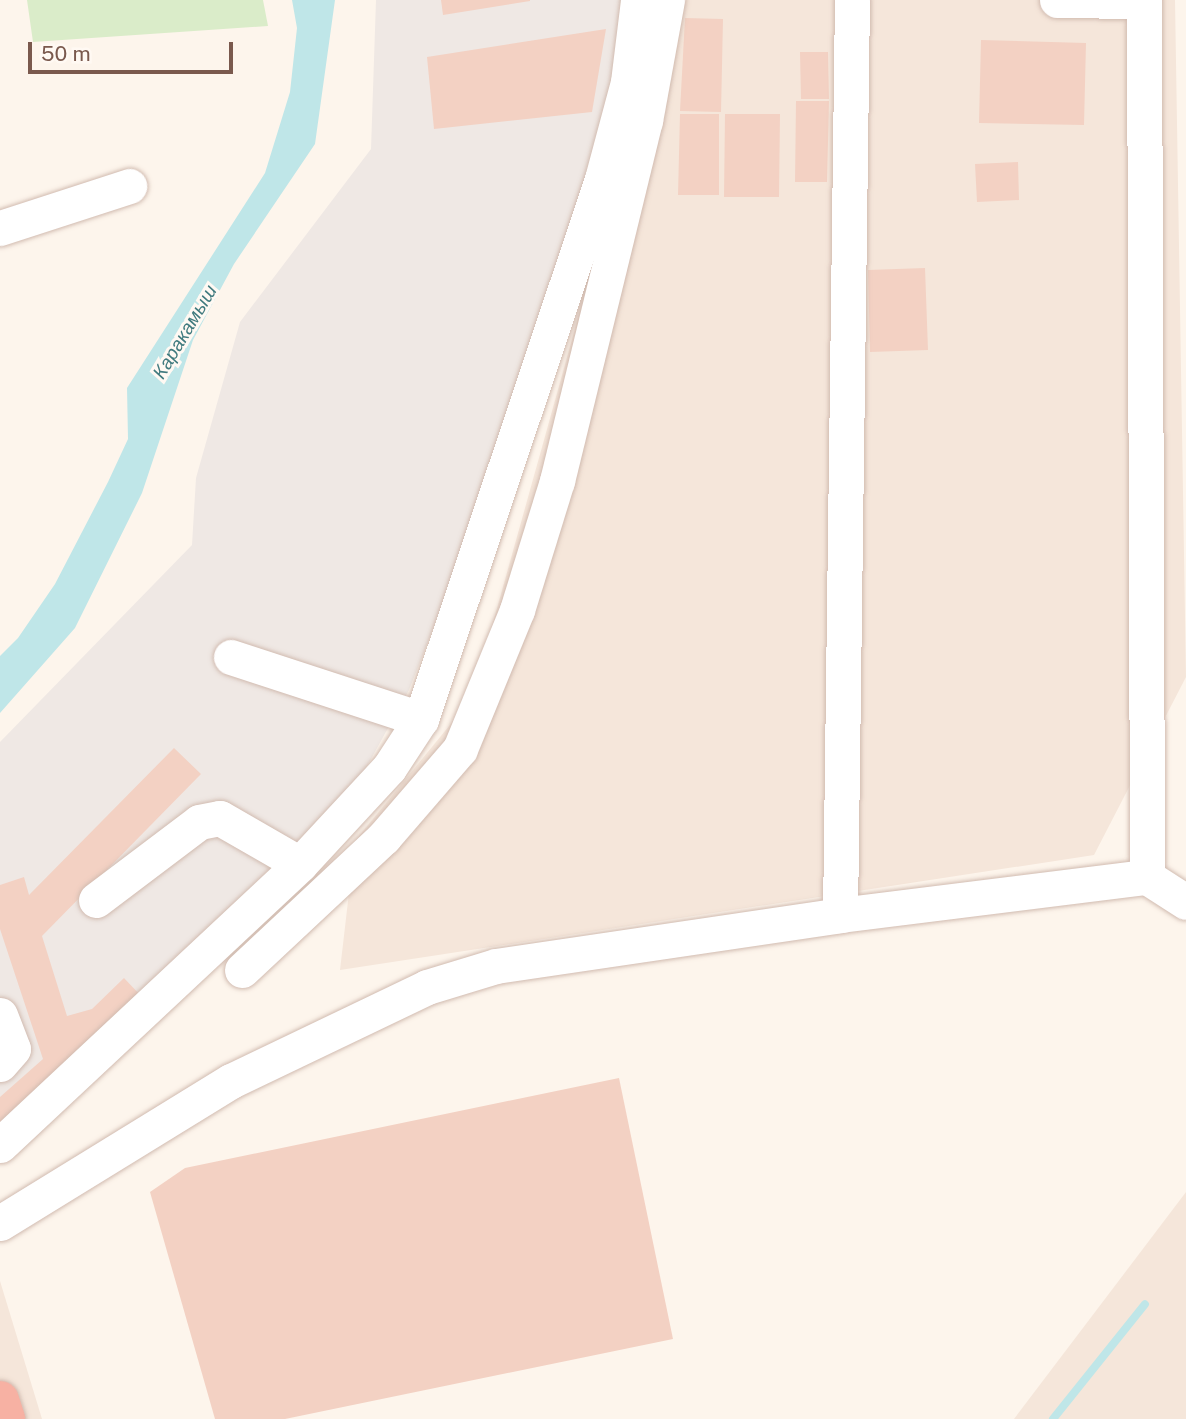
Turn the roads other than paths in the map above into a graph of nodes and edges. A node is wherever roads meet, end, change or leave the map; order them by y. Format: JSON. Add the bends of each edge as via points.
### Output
{"nodes":[{"id":1,"x":638,"y":0,"type":"edge"},
{"id":2,"x":667,"y":0,"type":"edge"},
{"id":3,"x":852,"y":0,"type":"edge"},
{"id":4,"x":1057,"y":0,"type":"edge"},
{"id":5,"x":1144,"y":1,"type":"edge"},
{"id":6,"x":129,"y":186,"type":"dead end"},
{"id":7,"x":0,"y":228,"type":"edge"},
{"id":8,"x":231,"y":657,"type":"dead end"},
{"id":9,"x":421,"y":719,"type":"junction"},
{"id":10,"x":300,"y":864,"type":"junction"},
{"id":11,"x":1147,"y":877,"type":"junction"},
{"id":12,"x":96,"y":900,"type":"dead end"},
{"id":13,"x":1186,"y":902,"type":"edge"},
{"id":14,"x":840,"y":915,"type":"junction"},
{"id":15,"x":242,"y":970,"type":"dead end"},
{"id":16,"x":0,"y":1016,"type":"edge"},
{"id":17,"x":0,"y":1064,"type":"edge"},
{"id":18,"x":0,"y":1145,"type":"edge"},
{"id":19,"x":0,"y":1223,"type":"edge"},
{"id":20,"x":0,"y":1400,"type":"edge"},
{"id":21,"x":6,"y":1419,"type":"edge"}],
"edges":[{"from":1,"to":9,"type":"street","via":[[628,82],[602,179]]},
{"from":2,"to":15,"type":"street","via":[[645,121],[557,481],[517,610],[460,749],[384,837]]},
{"from":3,"to":14,"type":"street"},
{"from":4,"to":5,"type":"street"},
{"from":5,"to":11,"type":"street"},
{"from":6,"to":7,"type":"street"},
{"from":8,"to":9,"type":"street"},
{"from":9,"to":10,"type":"street","via":[[389,768]]},
{"from":10,"to":12,"type":"street","via":[[220,818],[199,822]]},
{"from":10,"to":18,"type":"street"},
{"from":11,"to":13,"type":"street"},
{"from":11,"to":14,"type":"street"},
{"from":14,"to":19,"type":"street","via":[[496,966],[427,987],[230,1082]]},
{"from":16,"to":17,"type":"street","via":[[13,1049]]},
{"from":20,"to":21,"type":"highway"}]}
